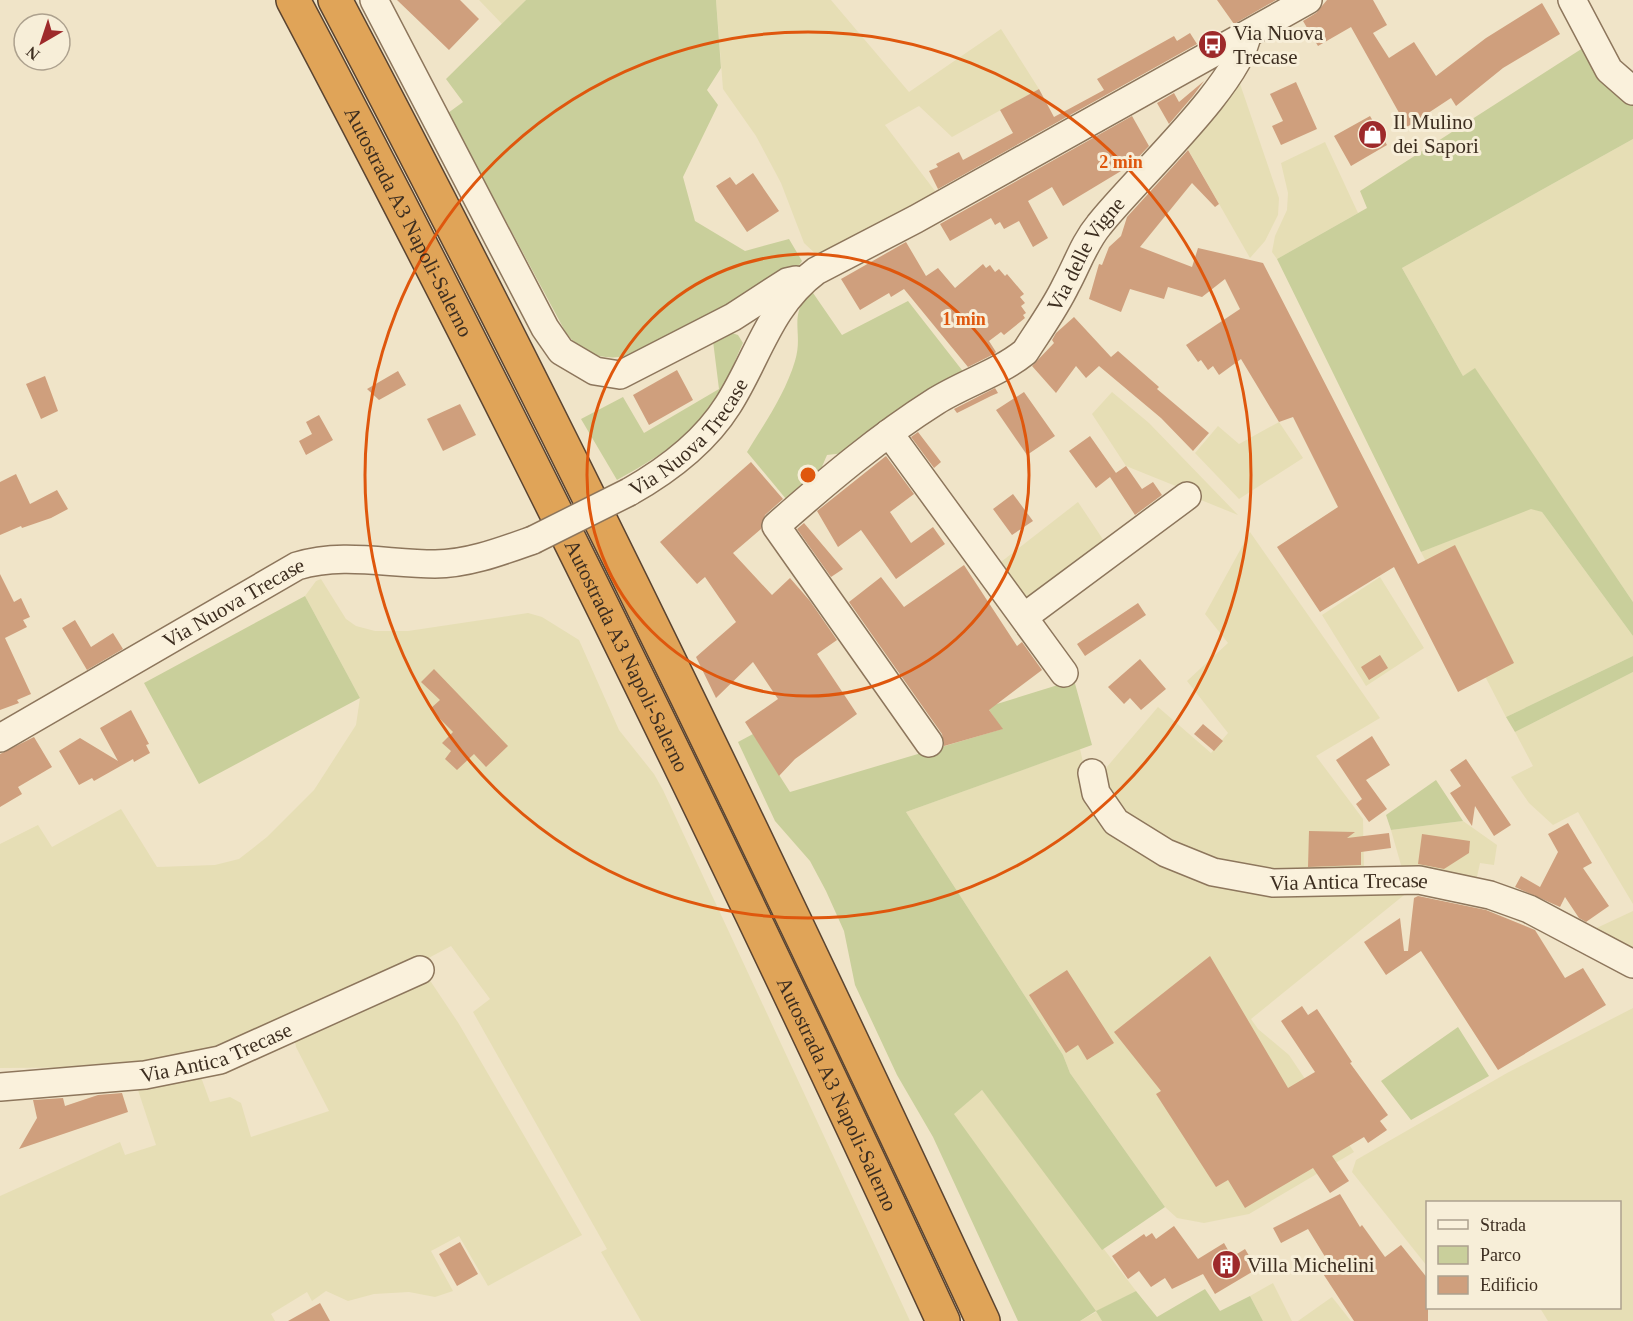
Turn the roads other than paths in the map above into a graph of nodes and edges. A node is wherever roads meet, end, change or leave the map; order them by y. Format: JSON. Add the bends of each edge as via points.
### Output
{"nodes":[{"id":1,"x":293,"y":0,"type":"edge"},
{"id":2,"x":335,"y":0,"type":"edge"},
{"id":3,"x":374,"y":0,"type":"edge"},
{"id":4,"x":1572,"y":0,"type":"edge"},
{"id":5,"x":1298,"y":2,"type":"edge"},
{"id":6,"x":1247,"y":35,"type":"junction"},
{"id":7,"x":1633,"y":91,"type":"edge"},
{"id":8,"x":754,"y":320,"type":"junction"},
{"id":9,"x":889,"y":433,"type":"junction"},
{"id":10,"x":1187,"y":496,"type":"dead end"},
{"id":11,"x":1024,"y":617,"type":"junction"},
{"id":12,"x":1064,"y":673,"type":"dead end"},
{"id":13,"x":0,"y":738,"type":"edge"},
{"id":14,"x":929,"y":743,"type":"dead end"},
{"id":15,"x":1092,"y":773,"type":"dead end"},
{"id":16,"x":1633,"y":964,"type":"edge"},
{"id":17,"x":420,"y":970,"type":"dead end"},
{"id":18,"x":0,"y":1087,"type":"edge"},
{"id":19,"x":943,"y":1321,"type":"edge"},
{"id":20,"x":983,"y":1321,"type":"edge"}],
"edges":[{"from":1,"to":19,"type":"highway","name":"Autostrada A3 Napoli-Salerno","via":[[499,396],[652,706]]},
{"from":2,"to":20,"type":"highway","name":"Autostrada A3 Napoli-Salerno","via":[[523,362],[797,921]]},
{"from":3,"to":8,"type":"street","via":[[545,328],[561,351],[596,371],[620,375]]},
{"from":4,"to":7,"type":"street","via":[[1609,70]]},
{"from":5,"to":6,"type":"street","name":"Via Nuova Trecase"},
{"from":6,"to":8,"type":"street","name":"Via Nuova Trecase","via":[[806,278]]},
{"from":6,"to":9,"type":"street","name":"Via delle Vigne","via":[[1234,67],[1098,226],[1025,352],[959,387]]},
{"from":8,"to":13,"type":"street","name":"Via Nuova Trecase","bridge":true,"via":[[729,405],[707,433],[660,474],[629,492],[533,540],[487,556],[437,564],[321,559],[297,566]]},
{"from":9,"to":11,"type":"street"},
{"from":9,"to":14,"type":"street","name":"Via delle Vigne","via":[[776,526]]},
{"from":10,"to":11,"type":"street"},
{"from":11,"to":12,"type":"street"},
{"from":15,"to":16,"type":"street","name":"Via Antica Trecase","via":[[1096,793],[1116,822],[1166,853],[1213,872],[1273,883],[1419,880],[1490,895],[1538,914]]},
{"from":17,"to":18,"type":"street","name":"Via Antica Trecase","via":[[220,1059],[145,1075]]}]}
